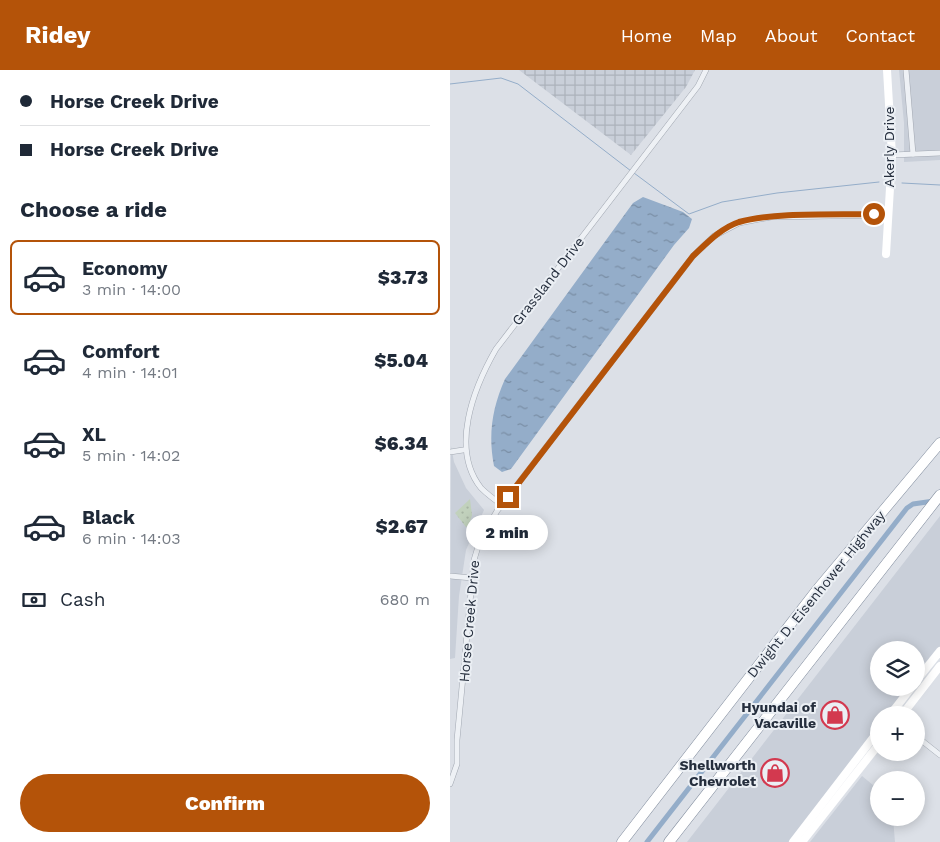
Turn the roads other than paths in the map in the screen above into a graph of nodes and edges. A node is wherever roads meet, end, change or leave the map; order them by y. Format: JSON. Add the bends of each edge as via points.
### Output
{"nodes":[{"id":1,"x":706,"y":70,"type":"edge"},
{"id":2,"x":887,"y":70,"type":"edge"},
{"id":3,"x":906,"y":70,"type":"edge"},
{"id":4,"x":940,"y":153,"type":"edge"},
{"id":5,"x":914,"y":154,"type":"junction"},
{"id":6,"x":892,"y":155,"type":"junction"},
{"id":7,"x":888,"y":215,"type":"junction"},
{"id":8,"x":886,"y":254,"type":"dead end"},
{"id":9,"x":940,"y":443,"type":"edge"},
{"id":10,"x":463,"y":450,"type":"junction"},
{"id":11,"x":450,"y":452,"type":"edge"},
{"id":12,"x":939,"y":495,"type":"edge"},
{"id":13,"x":502,"y":505,"type":"junction"},
{"id":14,"x":450,"y":576,"type":"edge"},
{"id":15,"x":472,"y":578,"type":"junction"},
{"id":16,"x":940,"y":651,"type":"edge"},
{"id":17,"x":940,"y":666,"type":"edge"},
{"id":18,"x":925,"y":670,"type":"edge"},
{"id":19,"x":905,"y":696,"type":"edge"},
{"id":20,"x":897,"y":706,"type":"edge"},
{"id":21,"x":909,"y":706,"type":"edge"},
{"id":22,"x":870,"y":742,"type":"edge"},
{"id":23,"x":925,"y":743,"type":"edge"},
{"id":24,"x":870,"y":755,"type":"edge"},
{"id":25,"x":940,"y":755,"type":"edge"},
{"id":26,"x":450,"y":784,"type":"edge"},
{"id":27,"x":622,"y":842,"type":"edge"},
{"id":28,"x":669,"y":842,"type":"edge"},
{"id":29,"x":793,"y":842,"type":"edge"},
{"id":30,"x":802,"y":842,"type":"edge"}],
"edges":[{"from":1,"to":10,"type":"street","name":"Grassland Drive","via":[[698,86],[496,349],[482,373],[464,424]]},
{"from":2,"to":6,"type":"street","name":"Akerly Drive"},
{"from":3,"to":5,"type":"street"},
{"from":4,"to":5,"type":"street"},
{"from":5,"to":6,"type":"street"},
{"from":6,"to":7,"type":"street","name":"Akerly Drive"},
{"from":7,"to":8,"type":"street","name":"Akerly Drive"},
{"from":7,"to":13,"type":"street","name":"Horse Creek Drive","via":[[770,217],[739,222],[714,236],[693,256]]},
{"from":9,"to":27,"type":"highway","name":"Dwight D. Eisenhower Highway","via":[[822,583]]},
{"from":10,"to":11,"type":"street"},
{"from":10,"to":13,"type":"street","name":"Grassland Drive","via":[[467,467],[480,488]]},
{"from":12,"to":28,"type":"highway"},
{"from":13,"to":15,"type":"street","name":"Horse Creek Drive","via":[[480,540]]},
{"from":14,"to":15,"type":"street"},
{"from":15,"to":26,"type":"street","name":"Horse Creek Drive","via":[[457,764]]},
{"from":16,"to":18,"type":"street"},
{"from":17,"to":21,"type":"street"},
{"from":19,"to":20,"type":"street"},
{"from":22,"to":29,"type":"street"},
{"from":23,"to":25,"type":"street"},
{"from":24,"to":30,"type":"street"}]}
